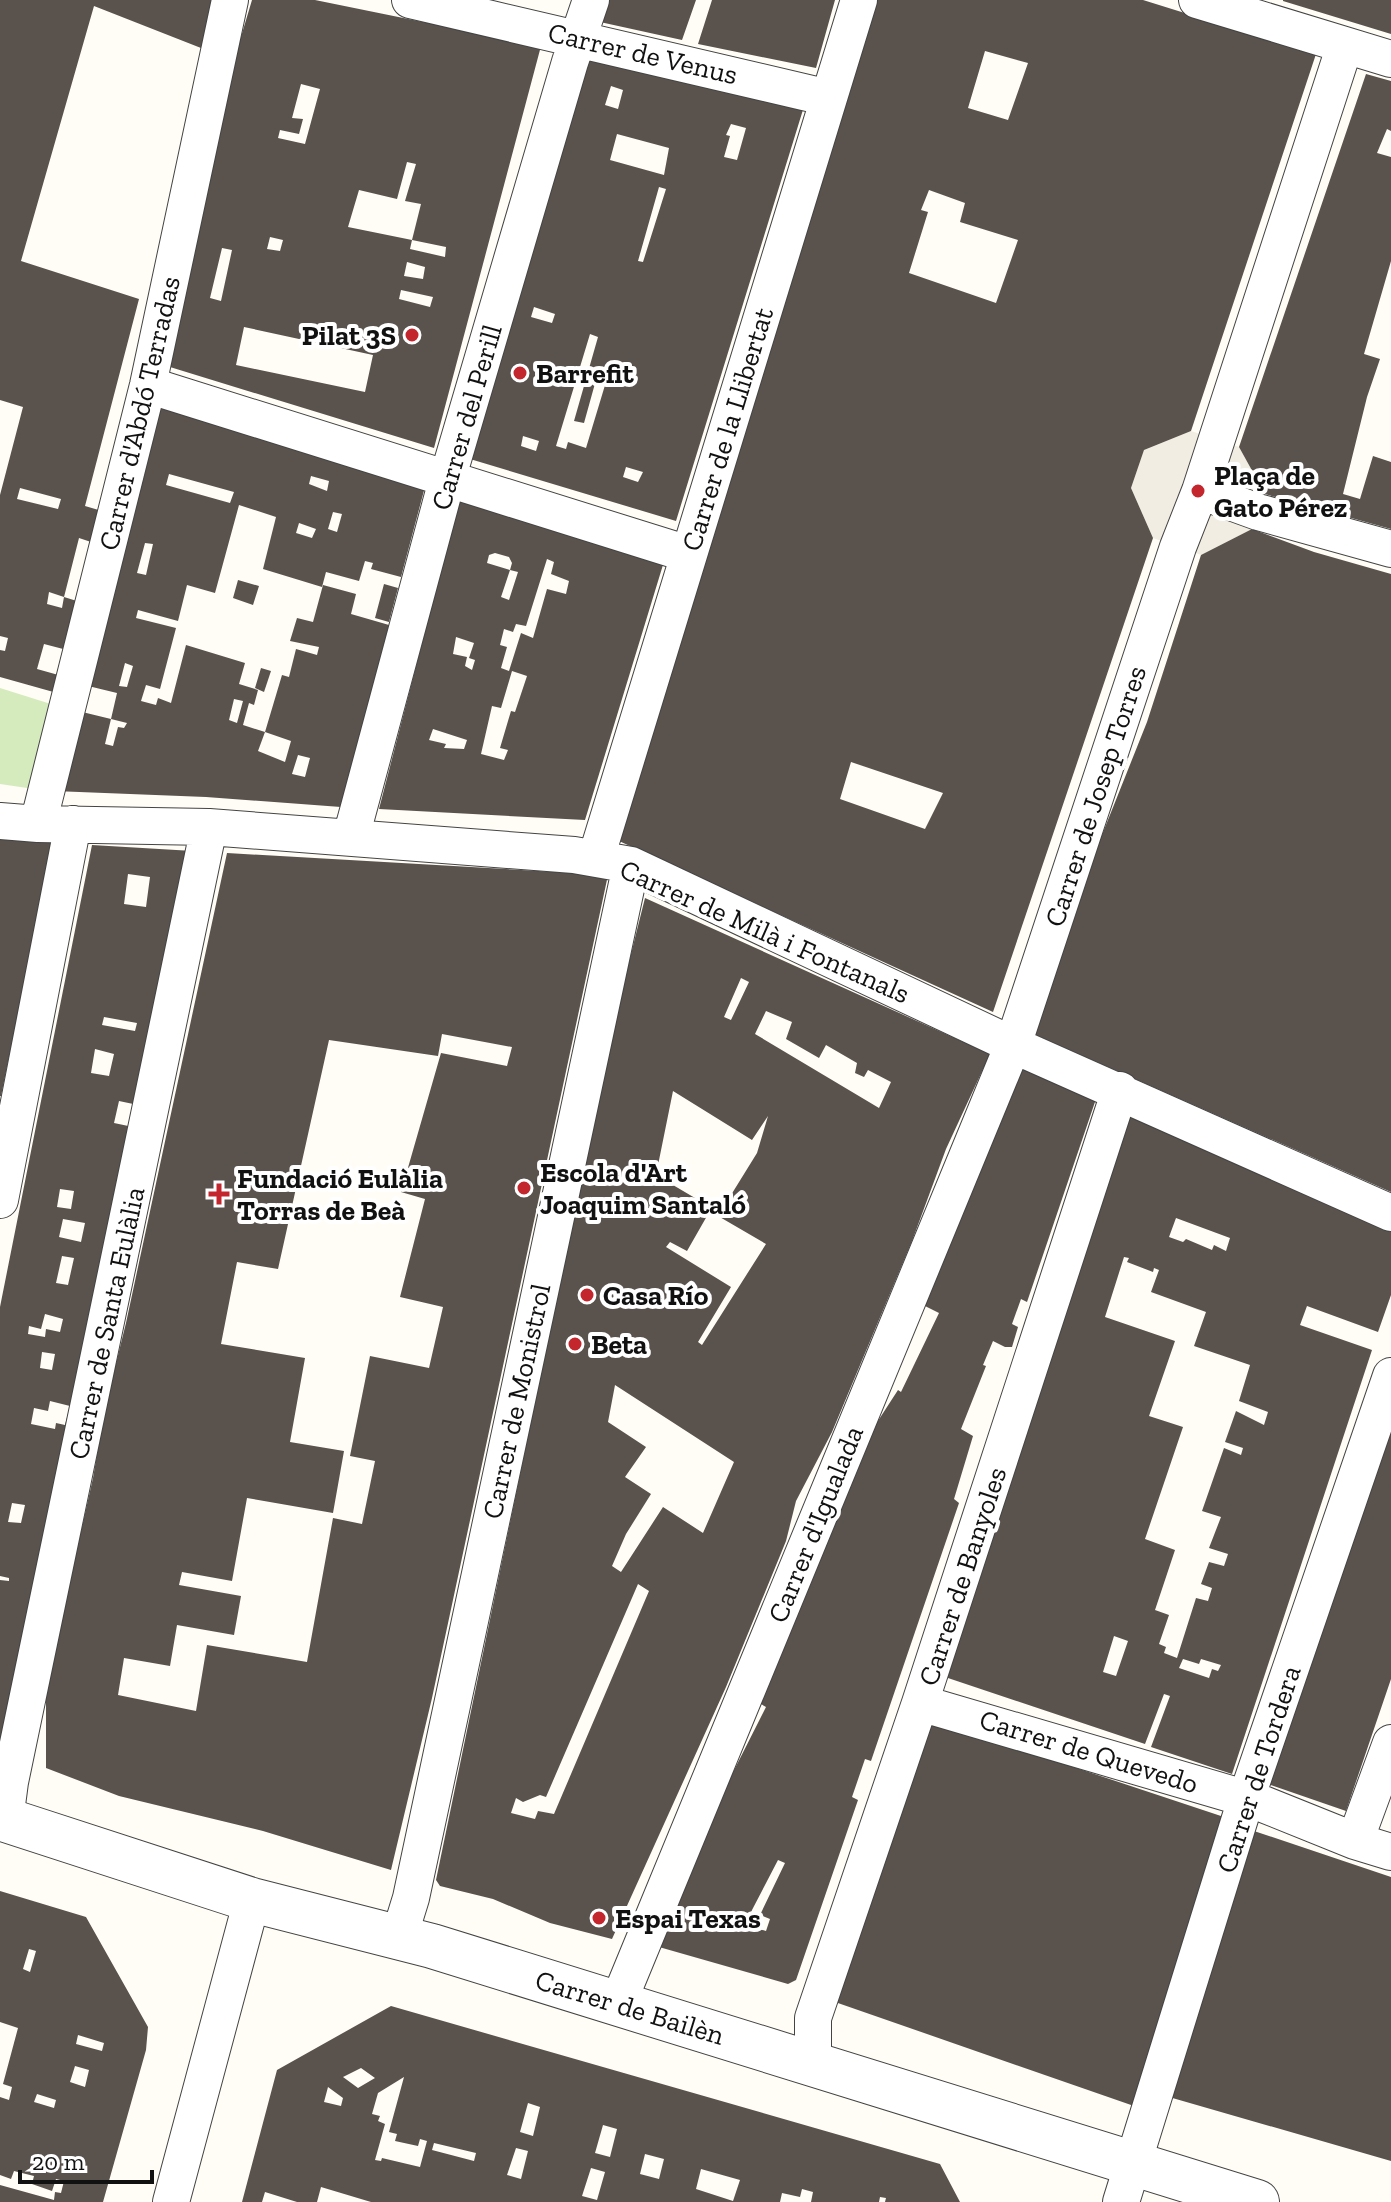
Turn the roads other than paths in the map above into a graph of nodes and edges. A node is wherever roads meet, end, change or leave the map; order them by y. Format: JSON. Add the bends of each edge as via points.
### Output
{"nodes":[{"id":1,"x":230,"y":0,"type":"edge"},
{"id":2,"x":410,"y":0,"type":"edge"},
{"id":3,"x":591,"y":0,"type":"edge"},
{"id":4,"x":859,"y":0,"type":"edge"},
{"id":5,"x":1197,"y":0,"type":"edge"},
{"id":6,"x":578,"y":38,"type":"junction"},
{"id":7,"x":1345,"y":45,"type":"junction"},
{"id":8,"x":1391,"y":59,"type":"edge"},
{"id":9,"x":829,"y":98,"type":"junction"},
{"id":10,"x":148,"y":385,"type":"junction"},
{"id":11,"x":447,"y":480,"type":"junction"},
{"id":12,"x":1200,"y":491,"type":"junction"},
{"id":13,"x":1391,"y":549,"type":"edge"},
{"id":14,"x":688,"y":554,"type":"junction"},
{"id":15,"x":0,"y":821,"type":"edge"},
{"id":16,"x":38,"y":824,"type":"junction"},
{"id":17,"x":73,"y":824,"type":"junction"},
{"id":18,"x":209,"y":827,"type":"junction"},
{"id":19,"x":351,"y":837,"type":"junction"},
{"id":20,"x":596,"y":858,"type":"junction"},
{"id":21,"x":631,"y":865,"type":"junction"},
{"id":22,"x":1013,"y":1045,"type":"junction"},
{"id":23,"x":1120,"y":1090,"type":"junction"},
{"id":24,"x":0,"y":1200,"type":"edge"},
{"id":25,"x":1391,"y":1213,"type":"edge"},
{"id":26,"x":1391,"y":1376,"type":"edge"},
{"id":27,"x":920,"y":1703,"type":"junction"},
{"id":28,"x":1391,"y":1743,"type":"edge"},
{"id":29,"x":1246,"y":1799,"type":"junction"},
{"id":30,"x":2,"y":1819,"type":"edge"},
{"id":31,"x":1355,"y":1841,"type":"junction"},
{"id":32,"x":1391,"y":1852,"type":"edge"},
{"id":33,"x":252,"y":1900,"type":"junction"},
{"id":34,"x":399,"y":1937,"type":"junction"},
{"id":35,"x":618,"y":2003,"type":"junction"},
{"id":36,"x":813,"y":2063,"type":"junction"},
{"id":37,"x":1126,"y":2183,"type":"edge"},
{"id":38,"x":171,"y":2202,"type":"edge"},
{"id":39,"x":1257,"y":2202,"type":"edge"}],
"edges":[{"from":1,"to":10,"type":"street","name":"Carrer d'Abdó Terradas"},
{"from":2,"to":6,"type":"street","name":"Carrer de Venus"},
{"from":3,"to":6,"type":"street","name":"Carrer del Perill"},
{"from":4,"to":9,"type":"street","name":"Carrer de la Llibertat"},
{"from":5,"to":7,"type":"street"},
{"from":6,"to":9,"type":"street","name":"Carrer de Venus"},
{"from":6,"to":11,"type":"street","name":"Carrer del Perill"},
{"from":7,"to":8,"type":"street"},
{"from":7,"to":12,"type":"street"},
{"from":9,"to":14,"type":"street","name":"Carrer de la Llibertat"},
{"from":10,"to":11,"type":"street"},
{"from":10,"to":16,"type":"street","name":"Carrer d'Abdó Terradas"},
{"from":11,"to":14,"type":"street"},
{"from":11,"to":19,"type":"street","name":"Carrer del Perill"},
{"from":12,"to":13,"type":"street"},
{"from":12,"to":22,"type":"street","name":"Carrer de Josep Torres"},
{"from":14,"to":20,"type":"street","name":"Carrer de la Llibertat"},
{"from":15,"to":16,"type":"street","name":"Carrer de Milà i Fontanals"},
{"from":16,"to":17,"type":"street","name":"Carrer de Milà i Fontanals"},
{"from":17,"to":18,"type":"street","name":"Carrer de Milà i Fontanals"},
{"from":17,"to":24,"type":"street"},
{"from":18,"to":19,"type":"street","name":"Carrer de Milà i Fontanals"},
{"from":18,"to":30,"type":"street","name":"Carrer de Santa Eulàlia"},
{"from":19,"to":20,"type":"street","name":"Carrer de Milà i Fontanals"},
{"from":20,"to":21,"type":"street","name":"Carrer de Milà i Fontanals"},
{"from":21,"to":22,"type":"street","name":"Carrer de Milà i Fontanals"},
{"from":21,"to":34,"type":"street","name":"Carrer de Monistrol"},
{"from":22,"to":23,"type":"street","name":"Carrer de Milà i Fontanals"},
{"from":22,"to":35,"type":"street","name":"Carrer d'Igualada"},
{"from":23,"to":25,"type":"street","name":"Carrer de Milà i Fontanals"},
{"from":23,"to":27,"type":"street","name":"Carrer de Banyoles"},
{"from":26,"to":29,"type":"street","name":"Carrer de Tordera"},
{"from":27,"to":29,"type":"street","name":"Carrer de Quevedo"},
{"from":27,"to":36,"type":"street","name":"Carrer de Banyoles","via":[[813,2018]]},
{"from":28,"to":31,"type":"street"},
{"from":29,"to":31,"type":"street","name":"Carrer de Quevedo"},
{"from":29,"to":37,"type":"street","name":"Carrer de Tordera"},
{"from":30,"to":33,"type":"street","name":"Carrer de Bailèn"},
{"from":31,"to":32,"type":"street","name":"Carrer de Quevedo"},
{"from":33,"to":34,"type":"street","name":"Carrer de Bailèn"},
{"from":33,"to":38,"type":"street"},
{"from":34,"to":35,"type":"street","name":"Carrer de Bailèn"},
{"from":35,"to":36,"type":"street","name":"Carrer de Bailèn"},
{"from":36,"to":37,"type":"street","name":"Carrer de Bailèn"},
{"from":37,"to":39,"type":"street","name":"Carrer de Bailèn"}]}
